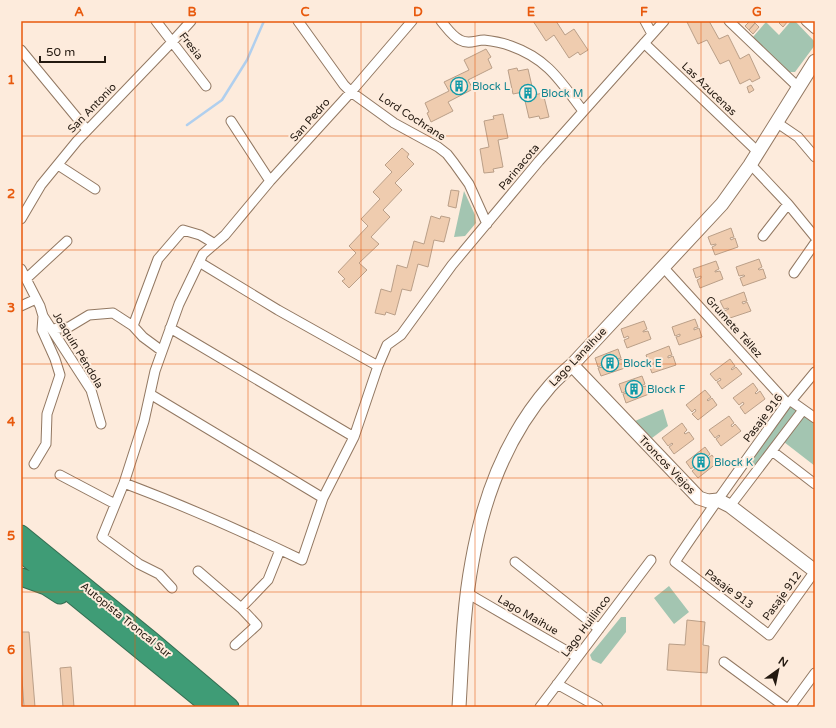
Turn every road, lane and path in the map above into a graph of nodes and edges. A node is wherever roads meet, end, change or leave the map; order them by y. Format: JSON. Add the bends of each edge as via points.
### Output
{"nodes":[{"id":1,"x":156,"y":21,"type":"edge"},
{"id":2,"x":191,"y":21,"type":"edge"},
{"id":3,"x":298,"y":21,"type":"edge"},
{"id":4,"x":412,"y":21,"type":"edge"},
{"id":5,"x":441,"y":21,"type":"edge"},
{"id":6,"x":645,"y":21,"type":"edge"},
{"id":7,"x":664,"y":21,"type":"edge"},
{"id":8,"x":729,"y":21,"type":"edge"},
{"id":9,"x":806,"y":21,"type":"edge"},
{"id":10,"x":815,"y":29,"type":"edge"},
{"id":11,"x":652,"y":34,"type":"junction"},
{"id":12,"x":172,"y":42,"type":"junction"},
{"id":13,"x":644,"y":43,"type":"junction"},
{"id":14,"x":21,"y":50,"type":"edge"},
{"id":15,"x":814,"y":67,"type":"edge"},
{"id":16,"x":206,"y":86,"type":"dead end"},
{"id":17,"x":798,"y":87,"type":"junction"},
{"id":18,"x":351,"y":92,"type":"junction"},
{"id":19,"x":583,"y":111,"type":"junction"},
{"id":20,"x":231,"y":121,"type":"dead end"},
{"id":21,"x":776,"y":122,"type":"junction"},
{"id":22,"x":87,"y":130,"type":"junction"},
{"id":23,"x":758,"y":152,"type":"junction"},
{"id":24,"x":815,"y":157,"type":"edge"},
{"id":25,"x":58,"y":164,"type":"junction"},
{"id":26,"x":750,"y":165,"type":"junction"},
{"id":27,"x":270,"y":181,"type":"junction"},
{"id":28,"x":96,"y":189,"type":"dead end"},
{"id":29,"x":788,"y":204,"type":"junction"},
{"id":30,"x":21,"y":219,"type":"edge"},
{"id":31,"x":487,"y":224,"type":"junction"},
{"id":32,"x":763,"y":236,"type":"dead end"},
{"id":33,"x":815,"y":237,"type":"edge"},
{"id":34,"x":67,"y":241,"type":"dead end"},
{"id":35,"x":815,"y":243,"type":"edge"},
{"id":36,"x":215,"y":244,"type":"junction"},
{"id":37,"x":199,"y":262,"type":"junction"},
{"id":38,"x":663,"y":267,"type":"junction"},
{"id":39,"x":21,"y":269,"type":"edge"},
{"id":40,"x":794,"y":272,"type":"dead end"},
{"id":41,"x":27,"y":278,"type":"junction"},
{"id":42,"x":36,"y":299,"type":"junction"},
{"id":43,"x":21,"y":306,"type":"edge"},
{"id":44,"x":43,"y":316,"type":"junction"},
{"id":45,"x":132,"y":326,"type":"junction"},
{"id":46,"x":170,"y":328,"type":"junction"},
{"id":47,"x":52,"y":329,"type":"junction"},
{"id":48,"x":162,"y":351,"type":"junction"},
{"id":49,"x":572,"y":365,"type":"junction"},
{"id":50,"x":378,"y":366,"type":"junction"},
{"id":51,"x":815,"y":372,"type":"edge"},
{"id":52,"x":150,"y":394,"type":"junction"},
{"id":53,"x":789,"y":402,"type":"junction"},
{"id":54,"x":803,"y":410,"type":"junction"},
{"id":55,"x":815,"y":418,"type":"edge"},
{"id":56,"x":101,"y":424,"type":"dead end"},
{"id":57,"x":354,"y":437,"type":"junction"},
{"id":58,"x":772,"y":451,"type":"junction"},
{"id":59,"x":34,"y":464,"type":"dead end"},
{"id":60,"x":60,"y":474,"type":"dead end"},
{"id":61,"x":124,"y":483,"type":"junction"},
{"id":62,"x":815,"y":484,"type":"edge"},
{"id":63,"x":323,"y":498,"type":"junction"},
{"id":64,"x":718,"y":500,"type":"junction"},
{"id":65,"x":115,"y":504,"type":"junction"},
{"id":66,"x":730,"y":506,"type":"junction"},
{"id":67,"x":22,"y":539,"type":"edge"},
{"id":68,"x":280,"y":550,"type":"junction"},
{"id":69,"x":651,"y":560,"type":"dead end"},
{"id":70,"x":515,"y":562,"type":"dead end"},
{"id":71,"x":675,"y":562,"type":"joint"},
{"id":72,"x":198,"y":571,"type":"dead end"},
{"id":73,"x":815,"y":571,"type":"edge"},
{"id":74,"x":21,"y":577,"type":"edge"},
{"id":75,"x":172,"y":588,"type":"dead end"},
{"id":76,"x":467,"y":593,"type":"junction"},
{"id":77,"x":241,"y":608,"type":"junction"},
{"id":78,"x":599,"y":629,"type":"junction"},
{"id":79,"x":769,"y":635,"type":"joint"},
{"id":80,"x":235,"y":645,"type":"dead end"},
{"id":81,"x":577,"y":657,"type":"junction"},
{"id":82,"x":724,"y":662,"type":"dead end"},
{"id":83,"x":164,"y":668,"type":"junction"},
{"id":84,"x":815,"y":673,"type":"edge"},
{"id":85,"x":557,"y":684,"type":"junction"},
{"id":86,"x":210,"y":707,"type":"edge"},
{"id":87,"x":230,"y":707,"type":"edge"},
{"id":88,"x":459,"y":707,"type":"edge"},
{"id":89,"x":540,"y":707,"type":"edge"},
{"id":90,"x":598,"y":707,"type":"edge"},
{"id":91,"x":785,"y":707,"type":"edge"},
{"id":92,"x":790,"y":707,"type":"edge"}],
"edges":[{"from":1,"to":12,"type":"street","name":"Fresia"},
{"from":2,"to":12,"type":"street","name":"San Antonio"},
{"from":3,"to":18,"type":"street","name":"Lord Cochrane"},
{"from":4,"to":18,"type":"street","name":"San Pedro"},
{"from":5,"to":19,"type":"street","via":[[461,41],[496,42],[522,50],[534,57],[556,75]]},
{"from":6,"to":11,"type":"street"},
{"from":7,"to":11,"type":"street","name":"Parinacota"},
{"from":8,"to":17,"type":"street"},
{"from":9,"to":10,"type":"street"},
{"from":11,"to":13,"type":"street","name":"Parinacota"},
{"from":12,"to":16,"type":"street","name":"Fresia"},
{"from":12,"to":22,"type":"street","name":"San Antonio"},
{"from":13,"to":19,"type":"street","name":"Parinacota"},
{"from":13,"to":23,"type":"street","name":"Las Azucenas"},
{"from":14,"to":22,"type":"street"},
{"from":15,"to":17,"type":"main road","name":"Lago Lanalhue"},
{"from":17,"to":21,"type":"main road","name":"Lago Lanalhue"},
{"from":18,"to":27,"type":"street","name":"San Pedro"},
{"from":18,"to":31,"type":"street","name":"Lord Cochrane","via":[[394,123],[447,154],[469,184]]},
{"from":19,"to":31,"type":"street","name":"Parinacota"},
{"from":20,"to":27,"type":"street"},
{"from":21,"to":23,"type":"main road","name":"Lago Lanalhue"},
{"from":21,"to":24,"type":"street","via":[[798,137]]},
{"from":22,"to":25,"type":"street","name":"San Antonio"},
{"from":23,"to":26,"type":"main road","name":"Lago Lanalhue"},
{"from":25,"to":28,"type":"street"},
{"from":25,"to":30,"type":"street","name":"San Antonio","via":[[41,185]]},
{"from":26,"to":29,"type":"street"},
{"from":26,"to":38,"type":"main road","name":"Lago Lanalhue","via":[[722,204]]},
{"from":27,"to":36,"type":"street","name":"San Pedro"},
{"from":29,"to":32,"type":"street"},
{"from":29,"to":33,"type":"street"},
{"from":31,"to":50,"type":"street","name":"Parinacota","via":[[452,265],[401,335],[387,345]]},
{"from":34,"to":41,"type":"street"},
{"from":35,"to":40,"type":"street"},
{"from":36,"to":37,"type":"street","name":"San Pedro","via":[[203,254]]},
{"from":36,"to":45,"type":"street","via":[[200,235],[182,230],[158,259]]},
{"from":37,"to":46,"type":"street","name":"San Pedro","via":[[178,304]]},
{"from":37,"to":50,"type":"street"},
{"from":38,"to":49,"type":"main road","name":"Lago Lanalhue"},
{"from":38,"to":53,"type":"street","name":"Grumete Téllez"},
{"from":39,"to":41,"type":"street","name":"Joaquín Péndola"},
{"from":41,"to":42,"type":"street","name":"Joaquín Péndola"},
{"from":42,"to":43,"type":"street"},
{"from":42,"to":44,"type":"street","name":"Joaquín Péndola"},
{"from":44,"to":47,"type":"street","name":"Joaquín Péndola"},
{"from":44,"to":59,"type":"street","via":[[42,330],[60,375],[47,414],[46,444]]},
{"from":45,"to":47,"type":"street","via":[[114,313],[89,315],[69,327]]},
{"from":45,"to":48,"type":"street"},
{"from":46,"to":48,"type":"street","name":"San Pedro"},
{"from":46,"to":57,"type":"street"},
{"from":47,"to":56,"type":"street","name":"Joaquín Péndola","via":[[91,390]]},
{"from":48,"to":52,"type":"street","name":"San Pedro"},
{"from":49,"to":64,"type":"main road","name":"Troncos Viejos","via":[[699,498],[708,501]]},
{"from":49,"to":76,"type":"main road","name":"Lago Lanalhue","via":[[550,385],[520,427],[503,459],[475,543]]},
{"from":50,"to":57,"type":"street","name":"Parinacota"},
{"from":51,"to":53,"type":"street","name":"Pasaje 916"},
{"from":52,"to":61,"type":"street","name":"San Pedro"},
{"from":52,"to":63,"type":"street"},
{"from":53,"to":54,"type":"street","name":"Grumete Téllez"},
{"from":53,"to":64,"type":"street","name":"Pasaje 916"},
{"from":54,"to":55,"type":"street","name":"Grumete Téllez"},
{"from":54,"to":58,"type":"street"},
{"from":57,"to":63,"type":"street","name":"Parinacota"},
{"from":58,"to":62,"type":"street"},
{"from":58,"to":66,"type":"street"},
{"from":60,"to":65,"type":"street"},
{"from":61,"to":65,"type":"street","name":"San Pedro"},
{"from":61,"to":68,"type":"street","via":[[181,505]]},
{"from":63,"to":68,"type":"street","name":"Parinacota","via":[[302,560]]},
{"from":64,"to":66,"type":"main road","name":"Troncos Viejos"},
{"from":64,"to":71,"type":"street","name":"Pasaje 916"},
{"from":65,"to":75,"type":"street","name":"San Pedro","via":[[102,537],[138,564],[159,574]]},
{"from":66,"to":73,"type":"main road","name":"Troncos Viejos"},
{"from":67,"to":83,"type":"highway","name":"Autopista Troncal Sur"},
{"from":67,"to":87,"type":"highway","name":"Autopista Troncal Sur","via":[[151,640]]},
{"from":68,"to":77,"type":"street","via":[[268,580]]},
{"from":69,"to":78,"type":"street","name":"Lago Huillinco"},
{"from":70,"to":78,"type":"street"},
{"from":71,"to":79,"type":"street","name":"Pasaje 913"},
{"from":72,"to":77,"type":"street"},
{"from":73,"to":79,"type":"street","name":"Pasaje 912"},
{"from":74,"to":83,"type":"highway","via":[[56,592]]},
{"from":76,"to":81,"type":"street","name":"Lago Maihue"},
{"from":76,"to":88,"type":"main road","name":"Lago Lanalhue"},
{"from":77,"to":80,"type":"street","via":[[257,625]]},
{"from":78,"to":81,"type":"street","name":"Lago Huillinco"},
{"from":81,"to":85,"type":"street","name":"Lago Huillinco"},
{"from":82,"to":91,"type":"street"},
{"from":83,"to":86,"type":"highway","name":"Autopista Troncal Sur"},
{"from":84,"to":92,"type":"street"},
{"from":85,"to":89,"type":"street","name":"Lago Huillinco"},
{"from":85,"to":90,"type":"street"}]}
